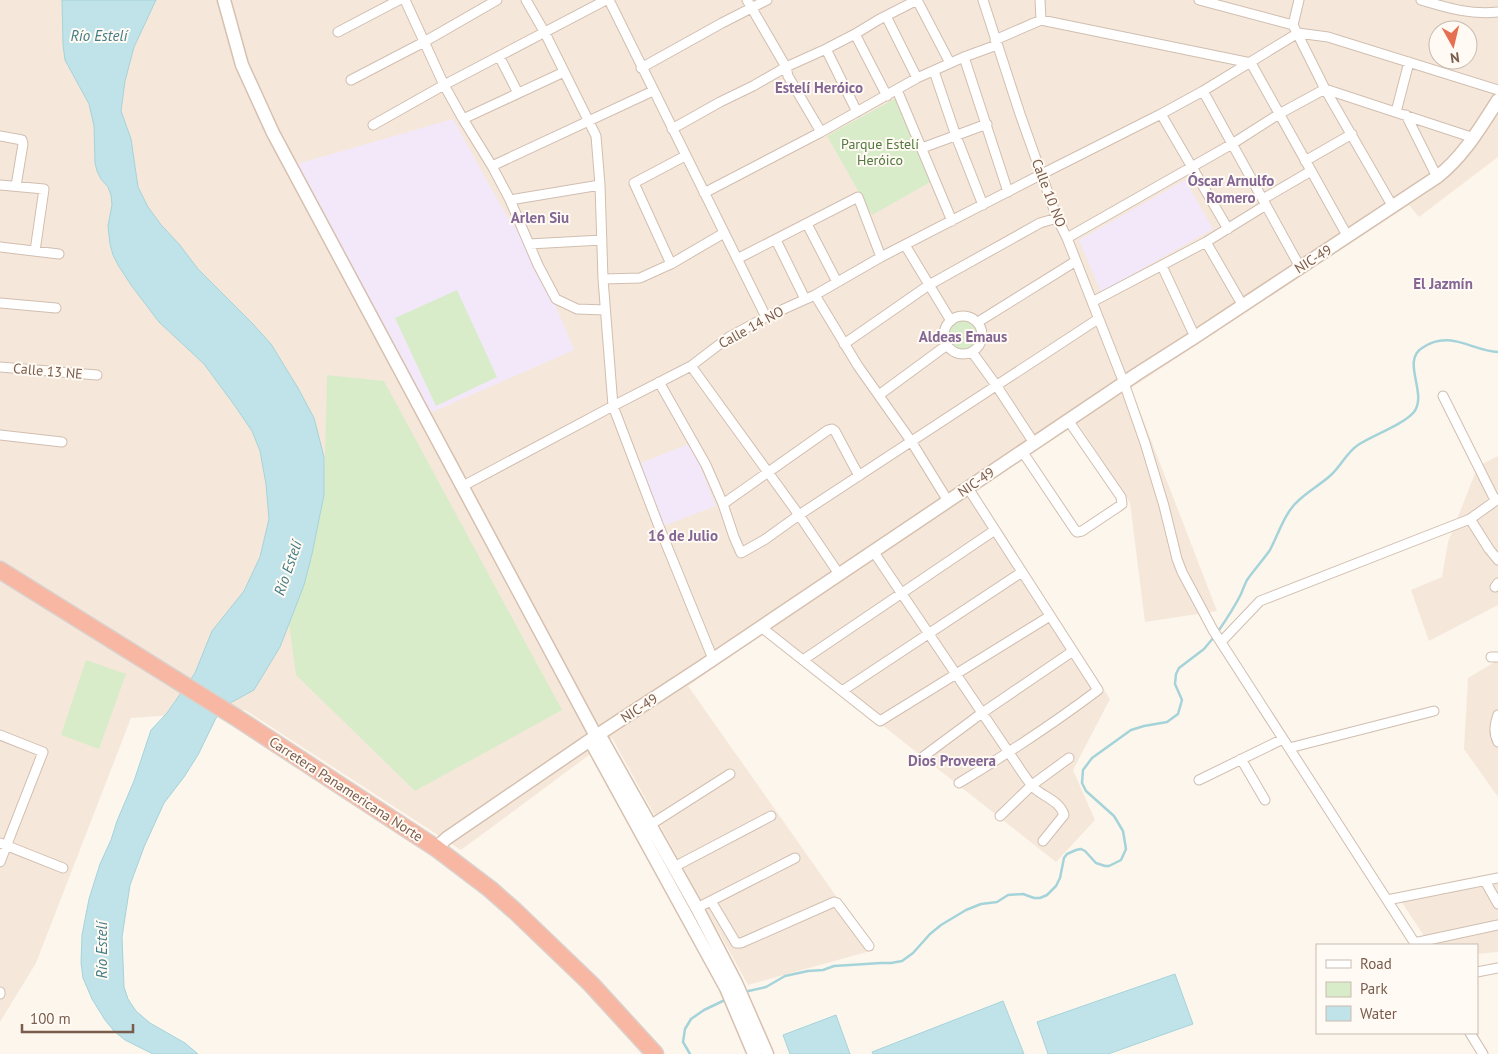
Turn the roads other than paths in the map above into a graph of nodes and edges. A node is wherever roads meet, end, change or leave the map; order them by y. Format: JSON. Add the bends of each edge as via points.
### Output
{"nodes":[{"id":1,"x":224,"y":0,"type":"edge"},
{"id":2,"x":399,"y":0,"type":"edge"},
{"id":3,"x":404,"y":0,"type":"edge"},
{"id":4,"x":497,"y":0,"type":"edge"},
{"id":5,"x":526,"y":0,"type":"edge"},
{"id":6,"x":607,"y":0,"type":"edge"},
{"id":7,"x":767,"y":0,"type":"edge"},
{"id":8,"x":917,"y":0,"type":"edge"},
{"id":9,"x":983,"y":0,"type":"edge"},
{"id":10,"x":1040,"y":0,"type":"edge"},
{"id":11,"x":1198,"y":0,"type":"edge"},
{"id":12,"x":1299,"y":0,"type":"edge"},
{"id":13,"x":1421,"y":0,"type":"edge"},
{"id":14,"x":1439,"y":3,"type":"edge"},
{"id":15,"x":749,"y":4,"type":"edge"},
{"id":16,"x":1498,"y":12,"type":"edge"},
{"id":17,"x":886,"y":16,"type":"junction"},
{"id":18,"x":1040,"y":20,"type":"junction"},
{"id":19,"x":1296,"y":29,"type":"junction"},
{"id":20,"x":338,"y":32,"type":"dead end"},
{"id":21,"x":545,"y":32,"type":"junction"},
{"id":22,"x":855,"y":34,"type":"junction"},
{"id":23,"x":424,"y":42,"type":"junction"},
{"id":24,"x":996,"y":42,"type":"junction"},
{"id":25,"x":826,"y":49,"type":"junction"},
{"id":26,"x":499,"y":56,"type":"junction"},
{"id":27,"x":964,"y":57,"type":"junction"},
{"id":28,"x":1409,"y":62,"type":"junction"},
{"id":29,"x":950,"y":63,"type":"junction"},
{"id":30,"x":1251,"y":63,"type":"junction"},
{"id":31,"x":786,"y":67,"type":"junction"},
{"id":32,"x":641,"y":68,"type":"junction"},
{"id":33,"x":934,"y":71,"type":"junction"},
{"id":34,"x":564,"y":72,"type":"junction"},
{"id":35,"x":917,"y":78,"type":"junction"},
{"id":36,"x":351,"y":80,"type":"dead end"},
{"id":37,"x":444,"y":85,"type":"junction"},
{"id":38,"x":1325,"y":89,"type":"junction"},
{"id":39,"x":653,"y":90,"type":"junction"},
{"id":40,"x":897,"y":90,"type":"junction"},
{"id":41,"x":1498,"y":90,"type":"edge"},
{"id":42,"x":1204,"y":91,"type":"junction"},
{"id":43,"x":518,"y":93,"type":"junction"},
{"id":44,"x":887,"y":96,"type":"junction"},
{"id":45,"x":1498,"y":100,"type":"edge"},
{"id":46,"x":857,"y":112,"type":"junction"},
{"id":47,"x":1396,"y":112,"type":"junction"},
{"id":48,"x":1161,"y":114,"type":"junction"},
{"id":49,"x":1279,"y":114,"type":"junction"},
{"id":50,"x":1406,"y":115,"type":"junction"},
{"id":51,"x":462,"y":119,"type":"junction"},
{"id":52,"x":588,"y":122,"type":"junction"},
{"id":53,"x":987,"y":124,"type":"junction"},
{"id":54,"x":373,"y":125,"type":"dead end"},
{"id":55,"x":672,"y":129,"type":"junction"},
{"id":56,"x":821,"y":132,"type":"junction"},
{"id":57,"x":1352,"y":134,"type":"junction"},
{"id":58,"x":0,"y":136,"type":"edge"},
{"id":59,"x":956,"y":136,"type":"junction"},
{"id":60,"x":1474,"y":138,"type":"junction"},
{"id":61,"x":1232,"y":144,"type":"junction"},
{"id":62,"x":922,"y":148,"type":"junction"},
{"id":63,"x":685,"y":156,"type":"junction"},
{"id":64,"x":1305,"y":161,"type":"junction"},
{"id":65,"x":492,"y":166,"type":"junction"},
{"id":66,"x":1191,"y":167,"type":"junction"},
{"id":67,"x":1311,"y":171,"type":"junction"},
{"id":68,"x":1042,"y":174,"type":"junction"},
{"id":69,"x":1437,"y":177,"type":"junction"},
{"id":70,"x":600,"y":184,"type":"junction"},
{"id":71,"x":0,"y":185,"type":"edge"},
{"id":72,"x":16,"y":186,"type":"junction"},
{"id":73,"x":1008,"y":192,"type":"junction"},
{"id":74,"x":704,"y":193,"type":"junction"},
{"id":75,"x":510,"y":200,"type":"junction"},
{"id":76,"x":1265,"y":202,"type":"junction"},
{"id":77,"x":983,"y":205,"type":"junction"},
{"id":78,"x":1393,"y":207,"type":"junction"},
{"id":79,"x":1058,"y":218,"type":"junction"},
{"id":80,"x":952,"y":221,"type":"junction"},
{"id":81,"x":807,"y":224,"type":"junction"},
{"id":82,"x":1228,"y":229,"type":"junction"},
{"id":83,"x":724,"y":233,"type":"junction"},
{"id":84,"x":1348,"y":237,"type":"junction"},
{"id":85,"x":1066,"y":238,"type":"junction"},
{"id":86,"x":602,"y":240,"type":"junction"},
{"id":87,"x":776,"y":240,"type":"junction"},
{"id":88,"x":1206,"y":242,"type":"junction"},
{"id":89,"x":529,"y":244,"type":"junction"},
{"id":90,"x":905,"y":245,"type":"junction"},
{"id":91,"x":0,"y":247,"type":"edge"},
{"id":92,"x":35,"y":251,"type":"junction"},
{"id":93,"x":59,"y":254,"type":"dead end"},
{"id":94,"x":881,"y":257,"type":"junction"},
{"id":95,"x":737,"y":259,"type":"junction"},
{"id":96,"x":1076,"y":261,"type":"junction"},
{"id":97,"x":671,"y":264,"type":"junction"},
{"id":98,"x":1162,"y":266,"type":"junction"},
{"id":99,"x":1300,"y":267,"type":"junction"},
{"id":100,"x":603,"y":279,"type":"junction"},
{"id":101,"x":837,"y":282,"type":"junction"},
{"id":102,"x":929,"y":285,"type":"junction"},
{"id":103,"x":815,"y":295,"type":"junction"},
{"id":104,"x":805,"y":299,"type":"junction"},
{"id":105,"x":1092,"y":302,"type":"junction"},
{"id":106,"x":0,"y":303,"type":"edge"},
{"id":107,"x":1243,"y":306,"type":"junction"},
{"id":108,"x":56,"y":308,"type":"dead end"},
{"id":109,"x":605,"y":310,"type":"junction"},
{"id":110,"x":766,"y":317,"type":"junction"},
{"id":111,"x":1098,"y":319,"type":"junction"},
{"id":112,"x":951,"y":321,"type":"junction"},
{"id":113,"x":978,"y":322,"type":"junction"},
{"id":114,"x":1195,"y":337,"type":"junction"},
{"id":115,"x":844,"y":344,"type":"junction"},
{"id":116,"x":947,"y":345,"type":"junction"},
{"id":117,"x":972,"y":352,"type":"junction"},
{"id":118,"x":691,"y":366,"type":"junction"},
{"id":119,"x":0,"y":367,"type":"edge"},
{"id":120,"x":97,"y":375,"type":"dead end"},
{"id":121,"x":659,"y":382,"type":"junction"},
{"id":122,"x":1124,"y":383,"type":"junction"},
{"id":123,"x":996,"y":385,"type":"junction"},
{"id":124,"x":879,"y":395,"type":"junction"},
{"id":125,"x":1444,"y":396,"type":"dead end"},
{"id":126,"x":613,"y":406,"type":"junction"},
{"id":127,"x":1068,"y":420,"type":"junction"},
{"id":128,"x":0,"y":435,"type":"edge"},
{"id":129,"x":911,"y":441,"type":"junction"},
{"id":130,"x":62,"y":442,"type":"dead end"},
{"id":131,"x":1034,"y":443,"type":"junction"},
{"id":132,"x":1022,"y":452,"type":"junction"},
{"id":133,"x":768,"y":472,"type":"junction"},
{"id":134,"x":859,"y":476,"type":"junction"},
{"id":135,"x":463,"y":486,"type":"junction"},
{"id":136,"x":968,"y":488,"type":"junction"},
{"id":137,"x":1497,"y":500,"type":"edge"},
{"id":138,"x":948,"y":501,"type":"junction"},
{"id":139,"x":723,"y":504,"type":"junction"},
{"id":140,"x":799,"y":515,"type":"junction"},
{"id":141,"x":1470,"y":519,"type":"junction"},
{"id":142,"x":995,"y":530,"type":"junction"},
{"id":143,"x":873,"y":552,"type":"junction"},
{"id":144,"x":1498,"y":560,"type":"edge"},
{"id":145,"x":1022,"y":572,"type":"junction"},
{"id":146,"x":839,"y":574,"type":"junction"},
{"id":147,"x":3,"y":577,"type":"edge"},
{"id":148,"x":902,"y":594,"type":"junction"},
{"id":149,"x":1050,"y":616,"type":"junction"},
{"id":150,"x":760,"y":627,"type":"junction"},
{"id":151,"x":929,"y":634,"type":"junction"},
{"id":152,"x":1217,"y":637,"type":"junction"},
{"id":153,"x":1073,"y":651,"type":"junction"},
{"id":154,"x":713,"y":659,"type":"junction"},
{"id":155,"x":803,"y":660,"type":"junction"},
{"id":156,"x":956,"y":674,"type":"junction"},
{"id":157,"x":842,"y":691,"type":"junction"},
{"id":158,"x":1434,"y":711,"type":"dead end"},
{"id":159,"x":982,"y":713,"type":"junction"},
{"id":160,"x":1498,"y":716,"type":"edge"},
{"id":161,"x":0,"y":736,"type":"edge"},
{"id":162,"x":595,"y":736,"type":"junction"},
{"id":163,"x":1283,"y":739,"type":"junction"},
{"id":164,"x":1498,"y":742,"type":"edge"},
{"id":165,"x":1289,"y":748,"type":"junction"},
{"id":166,"x":1009,"y":753,"type":"junction"},
{"id":167,"x":924,"y":756,"type":"dead end"},
{"id":168,"x":1068,"y":758,"type":"dead end"},
{"id":169,"x":1241,"y":760,"type":"junction"},
{"id":170,"x":730,"y":774,"type":"dead end"},
{"id":171,"x":1199,"y":780,"type":"dead end"},
{"id":172,"x":959,"y":784,"type":"dead end"},
{"id":173,"x":1032,"y":786,"type":"junction"},
{"id":174,"x":1265,"y":800,"type":"dead end"},
{"id":175,"x":771,"y":816,"type":"dead end"},
{"id":176,"x":1000,"y":816,"type":"dead end"},
{"id":177,"x":650,"y":825,"type":"junction"},
{"id":178,"x":1043,"y":841,"type":"dead end"},
{"id":179,"x":3,"y":844,"type":"edge"},
{"id":180,"x":436,"y":848,"type":"junction"},
{"id":181,"x":795,"y":858,"type":"dead end"},
{"id":182,"x":0,"y":862,"type":"edge"},
{"id":183,"x":674,"y":867,"type":"junction"},
{"id":184,"x":63,"y":868,"type":"dead end"},
{"id":185,"x":1498,"y":878,"type":"edge"},
{"id":186,"x":1485,"y":881,"type":"junction"},
{"id":187,"x":1387,"y":900,"type":"junction"},
{"id":188,"x":711,"y":901,"type":"junction"},
{"id":189,"x":1498,"y":904,"type":"edge"},
{"id":190,"x":691,"y":910,"type":"junction"},
{"id":191,"x":1498,"y":925,"type":"edge"},
{"id":192,"x":1415,"y":944,"type":"edge"},
{"id":193,"x":869,"y":946,"type":"dead end"},
{"id":194,"x":1498,"y":968,"type":"edge"},
{"id":195,"x":1478,"y":972,"type":"edge"},
{"id":196,"x":740,"y":1005,"type":"junction"},
{"id":197,"x":1471,"y":1034,"type":"edge"},
{"id":198,"x":655,"y":1054,"type":"edge"},
{"id":199,"x":754,"y":1054,"type":"edge"},
{"id":200,"x":767,"y":1054,"type":"edge"},
{"id":201,"x":1484,"y":1054,"type":"edge"}],
"edges":[{"from":1,"to":135,"type":"street","via":[[242,65],[273,133]]},
{"from":2,"to":20,"type":"street"},
{"from":3,"to":23,"type":"street"},
{"from":4,"to":23,"type":"street"},
{"from":5,"to":21,"type":"street"},
{"from":6,"to":21,"type":"street"},
{"from":6,"to":32,"type":"street"},
{"from":7,"to":15,"type":"street"},
{"from":8,"to":17,"type":"street"},
{"from":8,"to":29,"type":"street"},
{"from":9,"to":24,"type":"street","name":"Calle 10 NO"},
{"from":10,"to":18,"type":"street"},
{"from":11,"to":19,"type":"street"},
{"from":12,"to":19,"type":"street"},
{"from":13,"to":14,"type":"street"},
{"from":14,"to":16,"type":"street","via":[[1473,13]]},
{"from":15,"to":31,"type":"street"},
{"from":15,"to":32,"type":"street"},
{"from":17,"to":22,"type":"street"},
{"from":17,"to":35,"type":"street"},
{"from":18,"to":24,"type":"street"},
{"from":18,"to":30,"type":"street"},
{"from":19,"to":28,"type":"street"},
{"from":19,"to":30,"type":"street","name":"Calle 14 NO"},
{"from":19,"to":38,"type":"street"},
{"from":21,"to":26,"type":"street"},
{"from":21,"to":34,"type":"street"},
{"from":22,"to":25,"type":"street"},
{"from":22,"to":44,"type":"street"},
{"from":23,"to":36,"type":"street"},
{"from":23,"to":37,"type":"street"},
{"from":24,"to":27,"type":"street"},
{"from":24,"to":68,"type":"street","name":"Calle 10 NO"},
{"from":25,"to":31,"type":"street"},
{"from":25,"to":46,"type":"street"},
{"from":26,"to":37,"type":"street"},
{"from":26,"to":43,"type":"street"},
{"from":27,"to":29,"type":"street"},
{"from":27,"to":53,"type":"street"},
{"from":28,"to":41,"type":"street"},
{"from":28,"to":47,"type":"street"},
{"from":29,"to":33,"type":"street"},
{"from":30,"to":42,"type":"street","name":"Calle 14 NO"},
{"from":30,"to":49,"type":"street"},
{"from":31,"to":55,"type":"street"},
{"from":31,"to":56,"type":"street","via":[[788,76]]},
{"from":32,"to":39,"type":"street"},
{"from":33,"to":35,"type":"street"},
{"from":33,"to":59,"type":"street"},
{"from":34,"to":43,"type":"street"},
{"from":34,"to":52,"type":"street"},
{"from":35,"to":40,"type":"street"},
{"from":37,"to":51,"type":"street"},
{"from":37,"to":54,"type":"street"},
{"from":38,"to":47,"type":"street"},
{"from":38,"to":49,"type":"street"},
{"from":38,"to":57,"type":"street"},
{"from":39,"to":52,"type":"street"},
{"from":39,"to":55,"type":"street"},
{"from":40,"to":44,"type":"street"},
{"from":40,"to":62,"type":"street"},
{"from":42,"to":48,"type":"street","name":"Calle 14 NO"},
{"from":42,"to":61,"type":"street"},
{"from":43,"to":51,"type":"street"},
{"from":44,"to":46,"type":"street"},
{"from":45,"to":60,"type":"street","name":"NIC-49","number":"NIC-49"},
{"from":46,"to":56,"type":"street"},
{"from":47,"to":50,"type":"street"},
{"from":48,"to":66,"type":"street"},
{"from":48,"to":68,"type":"street","name":"Calle 14 NO"},
{"from":49,"to":61,"type":"street"},
{"from":49,"to":64,"type":"street"},
{"from":50,"to":60,"type":"street"},
{"from":50,"to":69,"type":"street"},
{"from":51,"to":65,"type":"street"},
{"from":52,"to":65,"type":"street"},
{"from":52,"to":70,"type":"street","via":[[596,136]]},
{"from":53,"to":59,"type":"street"},
{"from":53,"to":73,"type":"street"},
{"from":55,"to":63,"type":"street"},
{"from":56,"to":74,"type":"street"},
{"from":57,"to":64,"type":"street"},
{"from":57,"to":78,"type":"street"},
{"from":58,"to":72,"type":"street","via":[[22,140],[24,144]]},
{"from":59,"to":62,"type":"street"},
{"from":59,"to":77,"type":"street"},
{"from":60,"to":69,"type":"street","name":"NIC-49","number":"NIC-49"},
{"from":61,"to":66,"type":"street"},
{"from":61,"to":76,"type":"street"},
{"from":62,"to":80,"type":"street"},
{"from":63,"to":74,"type":"street"},
{"from":63,"to":97,"type":"street","via":[[634,183]]},
{"from":64,"to":67,"type":"street"},
{"from":65,"to":75,"type":"street"},
{"from":66,"to":82,"type":"street"},
{"from":66,"to":85,"type":"street"},
{"from":67,"to":76,"type":"street"},
{"from":67,"to":84,"type":"street"},
{"from":68,"to":73,"type":"street","name":"Calle 14 NO"},
{"from":68,"to":79,"type":"street","name":"Calle 10 NO"},
{"from":69,"to":78,"type":"street","name":"NIC-49","number":"NIC-49"},
{"from":70,"to":75,"type":"street"},
{"from":70,"to":86,"type":"street"},
{"from":71,"to":72,"type":"street"},
{"from":72,"to":92,"type":"street","via":[[44,189]]},
{"from":73,"to":77,"type":"street","name":"Calle 14 NO"},
{"from":74,"to":83,"type":"street"},
{"from":75,"to":89,"type":"street"},
{"from":76,"to":82,"type":"street"},
{"from":76,"to":99,"type":"street"},
{"from":77,"to":80,"type":"street","name":"Calle 14 NO"},
{"from":78,"to":84,"type":"street","name":"NIC-49","number":"NIC-49"},
{"from":79,"to":85,"type":"street","name":"Calle 10 NO"},
{"from":79,"to":102,"type":"street","via":[[1040,223]]},
{"from":80,"to":90,"type":"street","name":"Calle 14 NO"},
{"from":81,"to":87,"type":"street"},
{"from":81,"to":94,"type":"street","via":[[858,197]]},
{"from":81,"to":101,"type":"street"},
{"from":82,"to":88,"type":"street"},
{"from":83,"to":95,"type":"street"},
{"from":83,"to":97,"type":"street"},
{"from":84,"to":99,"type":"street","name":"NIC-49","number":"NIC-49"},
{"from":85,"to":96,"type":"street","name":"Calle 10 NO"},
{"from":86,"to":89,"type":"street"},
{"from":86,"to":100,"type":"street"},
{"from":87,"to":95,"type":"street"},
{"from":87,"to":104,"type":"street"},
{"from":88,"to":98,"type":"street"},
{"from":88,"to":107,"type":"street"},
{"from":89,"to":109,"type":"street","via":[[556,299],[577,309]]},
{"from":90,"to":94,"type":"street","name":"Calle 14 NO"},
{"from":90,"to":102,"type":"street"},
{"from":91,"to":92,"type":"street"},
{"from":92,"to":93,"type":"street"},
{"from":94,"to":101,"type":"street","name":"Calle 14 NO"},
{"from":95,"to":110,"type":"street"},
{"from":96,"to":105,"type":"street","name":"Calle 10 NO"},
{"from":96,"to":113,"type":"street"},
{"from":97,"to":100,"type":"street","via":[[640,278]]},
{"from":98,"to":105,"type":"street"},
{"from":98,"to":114,"type":"street"},
{"from":99,"to":107,"type":"street","name":"NIC-49","number":"NIC-49"},
{"from":100,"to":109,"type":"street"},
{"from":101,"to":103,"type":"street","name":"Calle 14 NO"},
{"from":102,"to":112,"type":"street"},
{"from":102,"to":115,"type":"street"},
{"from":103,"to":104,"type":"street","name":"Calle 14 NO"},
{"from":103,"to":115,"type":"street"},
{"from":104,"to":110,"type":"street","name":"Calle 14 NO"},
{"from":105,"to":111,"type":"street","name":"Calle 10 NO"},
{"from":106,"to":108,"type":"street"},
{"from":107,"to":114,"type":"street","name":"NIC-49","number":"NIC-49"},
{"from":109,"to":126,"type":"street"},
{"from":110,"to":118,"type":"street","name":"Calle 14 NO","via":[[729,337]]},
{"from":111,"to":122,"type":"street","name":"Calle 10 NO"},
{"from":111,"to":123,"type":"street"},
{"from":112,"to":113,"type":"street","via":[[965,316]]},
{"from":112,"to":116,"type":"street","via":[[944,335]]},
{"from":113,"to":117,"type":"street","via":[[982,339]]},
{"from":114,"to":122,"type":"street","name":"NIC-49","number":"NIC-49"},
{"from":115,"to":124,"type":"street"},
{"from":116,"to":117,"type":"street","via":[[956,353]]},
{"from":116,"to":124,"type":"street"},
{"from":117,"to":123,"type":"street"},
{"from":118,"to":121,"type":"street","name":"Calle 14 NO"},
{"from":118,"to":133,"type":"street"},
{"from":119,"to":120,"type":"street","name":"Calle 13 NE"},
{"from":121,"to":126,"type":"street","name":"Calle 14 NO"},
{"from":121,"to":139,"type":"street","via":[[706,466]]},
{"from":122,"to":127,"type":"street","name":"NIC-49","number":"NIC-49"},
{"from":122,"to":152,"type":"street","name":"Calle 10 NO","via":[[1156,478],[1177,559]]},
{"from":123,"to":129,"type":"street"},
{"from":123,"to":131,"type":"street"},
{"from":124,"to":129,"type":"street"},
{"from":125,"to":137,"type":"street"},
{"from":126,"to":135,"type":"street","name":"Calle 14 NO"},
{"from":126,"to":154,"type":"street"},
{"from":127,"to":131,"type":"street","name":"NIC-49","number":"NIC-49"},
{"from":127,"to":132,"type":"street","via":[[1121,498],[1122,504],[1111,512],[1077,532]]},
{"from":128,"to":130,"type":"street"},
{"from":129,"to":134,"type":"street"},
{"from":129,"to":138,"type":"street"},
{"from":131,"to":132,"type":"street","name":"NIC-49","number":"NIC-49"},
{"from":132,"to":136,"type":"street","name":"NIC-49","number":"NIC-49"},
{"from":133,"to":134,"type":"street","via":[[832,429]]},
{"from":133,"to":139,"type":"street"},
{"from":133,"to":140,"type":"street"},
{"from":134,"to":140,"type":"street"},
{"from":135,"to":162,"type":"street"},
{"from":136,"to":138,"type":"street","name":"NIC-49","number":"NIC-49"},
{"from":136,"to":142,"type":"street"},
{"from":137,"to":141,"type":"street"},
{"from":138,"to":143,"type":"street","name":"NIC-49","number":"NIC-49"},
{"from":139,"to":140,"type":"street","via":[[741,553]]},
{"from":140,"to":146,"type":"street"},
{"from":141,"to":144,"type":"street"},
{"from":141,"to":152,"type":"street","via":[[1260,601]]},
{"from":142,"to":145,"type":"street"},
{"from":142,"to":148,"type":"street"},
{"from":143,"to":146,"type":"street","name":"NIC-49","number":"NIC-49"},
{"from":143,"to":148,"type":"street"},
{"from":145,"to":149,"type":"street"},
{"from":145,"to":151,"type":"street"},
{"from":146,"to":150,"type":"street","name":"NIC-49","number":"NIC-49"},
{"from":147,"to":180,"type":"highway","name":"Carretera Panamericana Norte","via":[[135,654]]},
{"from":148,"to":151,"type":"street"},
{"from":148,"to":155,"type":"street"},
{"from":149,"to":153,"type":"street"},
{"from":149,"to":156,"type":"street"},
{"from":150,"to":154,"type":"street","name":"NIC-49","number":"NIC-49"},
{"from":150,"to":155,"type":"street"},
{"from":151,"to":156,"type":"street"},
{"from":151,"to":157,"type":"street"},
{"from":152,"to":163,"type":"street","name":"Calle 10 NO"},
{"from":153,"to":159,"type":"street"},
{"from":153,"to":166,"type":"street","via":[[1098,690]]},
{"from":154,"to":162,"type":"street","name":"NIC-49","number":"NIC-49"},
{"from":155,"to":157,"type":"street"},
{"from":156,"to":157,"type":"street","via":[[880,721]]},
{"from":156,"to":159,"type":"street"},
{"from":158,"to":165,"type":"street"},
{"from":159,"to":166,"type":"street"},
{"from":159,"to":167,"type":"street"},
{"from":160,"to":164,"type":"street","via":[[1494,728]]},
{"from":161,"to":179,"type":"street","via":[[43,752]]},
{"from":162,"to":177,"type":"street"},
{"from":162,"to":180,"type":"street","name":"NIC-49","number":"NIC-49"},
{"from":162,"to":190,"type":"street"},
{"from":163,"to":165,"type":"street","name":"Calle 10 NO"},
{"from":163,"to":169,"type":"street"},
{"from":165,"to":187,"type":"street","name":"Calle 10 NO"},
{"from":166,"to":172,"type":"street"},
{"from":166,"to":173,"type":"street"},
{"from":168,"to":173,"type":"street"},
{"from":169,"to":171,"type":"street"},
{"from":169,"to":174,"type":"street"},
{"from":170,"to":177,"type":"street"},
{"from":173,"to":176,"type":"street"},
{"from":173,"to":178,"type":"street","via":[[1059,806],[1064,815]]},
{"from":175,"to":183,"type":"street"},
{"from":177,"to":183,"type":"street"},
{"from":179,"to":182,"type":"street"},
{"from":179,"to":184,"type":"street"},
{"from":180,"to":198,"type":"highway","name":"Carretera Panamericana Norte","via":[[515,911],[590,984]]},
{"from":181,"to":188,"type":"street"},
{"from":183,"to":190,"type":"street"},
{"from":185,"to":186,"type":"street"},
{"from":186,"to":187,"type":"street"},
{"from":186,"to":189,"type":"street"},
{"from":187,"to":192,"type":"street","name":"Calle 10 NO"},
{"from":188,"to":190,"type":"street"},
{"from":188,"to":193,"type":"street","via":[[736,943],[834,902]]},
{"from":190,"to":196,"type":"street"},
{"from":191,"to":192,"type":"street"},
{"from":194,"to":195,"type":"street"},
{"from":196,"to":199,"type":"street"},
{"from":196,"to":200,"type":"street"},
{"from":197,"to":201,"type":"street"}]}
